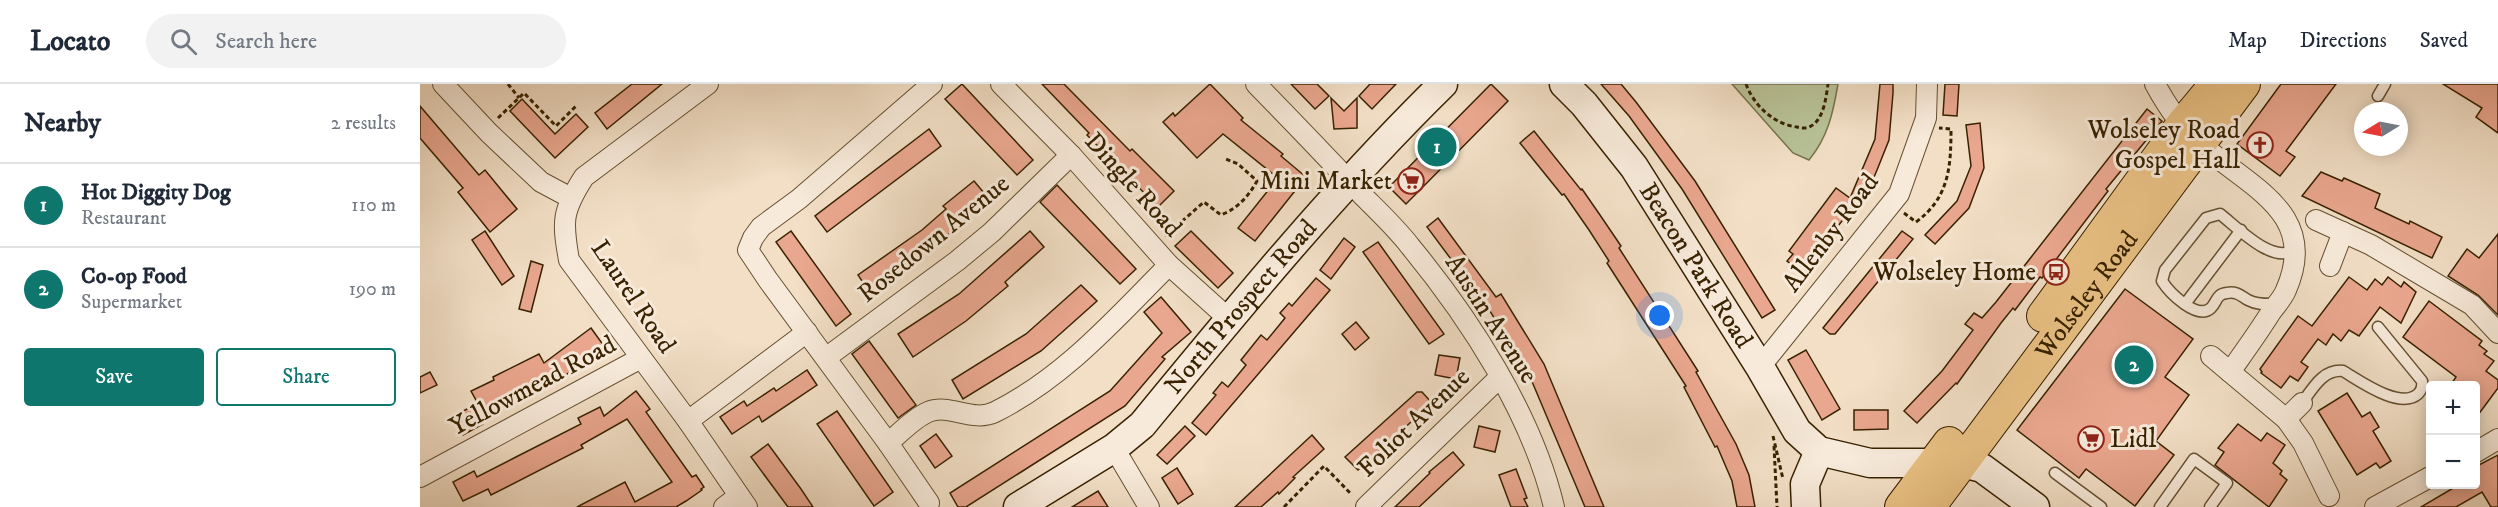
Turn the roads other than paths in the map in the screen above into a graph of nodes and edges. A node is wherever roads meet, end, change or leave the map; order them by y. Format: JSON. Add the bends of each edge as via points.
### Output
{"nodes":[{"id":1,"x":443,"y":84,"type":"edge"},
{"id":2,"x":708,"y":84,"type":"edge"},
{"id":3,"x":932,"y":84,"type":"edge"},
{"id":4,"x":1001,"y":84,"type":"edge"},
{"id":5,"x":1256,"y":84,"type":"edge"},
{"id":6,"x":1443,"y":84,"type":"edge"},
{"id":7,"x":1564,"y":84,"type":"edge"},
{"id":8,"x":1927,"y":84,"type":"edge"},
{"id":9,"x":2155,"y":84,"type":"edge"},
{"id":10,"x":2216,"y":84,"type":"edge"},
{"id":11,"x":2244,"y":84,"type":"edge"},
{"id":12,"x":2385,"y":84,"type":"edge"},
{"id":13,"x":2378,"y":96,"type":"dead end"},
{"id":14,"x":2191,"y":135,"type":"junction"},
{"id":15,"x":1071,"y":155,"type":"junction"},
{"id":16,"x":1349,"y":181,"type":"junction"},
{"id":17,"x":571,"y":198,"type":"junction"},
{"id":18,"x":2316,"y":220,"type":"dead end"},
{"id":19,"x":2241,"y":230,"type":"junction"},
{"id":20,"x":2343,"y":232,"type":"junction"},
{"id":21,"x":2294,"y":249,"type":"junction"},
{"id":22,"x":2330,"y":266,"type":"dead end"},
{"id":23,"x":1171,"y":267,"type":"junction"},
{"id":24,"x":2185,"y":304,"type":"junction"},
{"id":25,"x":2277,"y":304,"type":"junction"},
{"id":26,"x":1229,"y":320,"type":"junction"},
{"id":27,"x":2378,"y":327,"type":"dead end"},
{"id":28,"x":807,"y":332,"type":"junction"},
{"id":29,"x":2498,"y":333,"type":"edge"},
{"id":30,"x":2211,"y":356,"type":"dead end"},
{"id":31,"x":827,"y":357,"type":"junction"},
{"id":32,"x":641,"y":358,"type":"junction"},
{"id":33,"x":1760,"y":367,"type":"junction"},
{"id":34,"x":2230,"y":372,"type":"junction"},
{"id":35,"x":1500,"y":377,"type":"junction"},
{"id":36,"x":2302,"y":403,"type":"joint"},
{"id":37,"x":2286,"y":418,"type":"junction"},
{"id":38,"x":688,"y":421,"type":"junction"},
{"id":39,"x":2498,"y":439,"type":"edge"},
{"id":40,"x":888,"y":443,"type":"junction"},
{"id":41,"x":1114,"y":448,"type":"junction"},
{"id":42,"x":2480,"y":449,"type":"edge"},
{"id":43,"x":1819,"y":451,"type":"junction"},
{"id":44,"x":1948,"y":462,"type":"junction"},
{"id":45,"x":2055,"y":473,"type":"dead end"},
{"id":46,"x":420,"y":477,"type":"edge"},
{"id":47,"x":2426,"y":479,"type":"edge"},
{"id":48,"x":2329,"y":496,"type":"dead end"},
{"id":49,"x":737,"y":503,"type":"edge"},
{"id":50,"x":929,"y":503,"type":"dead end"},
{"id":51,"x":2379,"y":506,"type":"edge"},
{"id":52,"x":1018,"y":507,"type":"edge"},
{"id":53,"x":1149,"y":507,"type":"edge"},
{"id":54,"x":1366,"y":507,"type":"edge"},
{"id":55,"x":1554,"y":507,"type":"edge"},
{"id":56,"x":1806,"y":507,"type":"edge"},
{"id":57,"x":1901,"y":507,"type":"edge"},
{"id":58,"x":1929,"y":507,"type":"edge"},
{"id":59,"x":2035,"y":507,"type":"edge"},
{"id":60,"x":2101,"y":507,"type":"edge"},
{"id":61,"x":2160,"y":507,"type":"edge"},
{"id":62,"x":2210,"y":507,"type":"edge"}],
"edges":[{"from":1,"to":17,"type":"street","via":[[541,182]]},
{"from":2,"to":17,"type":"street","name":"Laurel Road","via":[[584,177]]},
{"from":3,"to":28,"type":"street","via":[[800,199],[761,227],[753,238],[748,250]]},
{"from":4,"to":15,"type":"street","name":"Dingle Road"},
{"from":5,"to":16,"type":"street","name":"Austin Avenue"},
{"from":6,"to":16,"type":"street","name":"North Prospect Road"},
{"from":7,"to":33,"type":"street","name":"Beacon Park Road","via":[[1635,167]]},
{"from":8,"to":33,"type":"street","name":"Allenby Road","via":[[1926,118],[1899,194]]},
{"from":9,"to":14,"type":"street"},
{"from":10,"to":14,"type":"main road","name":"Wolseley Road"},
{"from":11,"to":14,"type":"main road","name":"Wolseley Road"},
{"from":12,"to":13,"type":"lane"},
{"from":14,"to":21,"type":"street","via":[[2275,202],[2287,218]]},
{"from":14,"to":44,"type":"main road","name":"Wolseley Road"},
{"from":15,"to":23,"type":"street","name":"Dingle Road"},
{"from":15,"to":31,"type":"street","name":"Rosedown Avenue","via":[[957,261]]},
{"from":16,"to":26,"type":"street","name":"North Prospect Road"},
{"from":16,"to":35,"type":"street","name":"Austin Avenue","via":[[1410,245]]},
{"from":17,"to":32,"type":"street","name":"Laurel Road","via":[[564,215],[569,260]]},
{"from":18,"to":20,"type":"street"},
{"from":19,"to":21,"type":"lane","via":[[2277,254]]},
{"from":19,"to":24,"type":"lane"},
{"from":19,"to":24,"type":"lane","via":[[2220,214],[2206,218],[2165,270],[2162,280]]},
{"from":20,"to":22,"type":"street"},
{"from":20,"to":29,"type":"street","via":[[2472,305]]},
{"from":21,"to":25,"type":"street","via":[[2295,263],[2286,291]]},
{"from":23,"to":26,"type":"street","name":"Dingle Road"},
{"from":23,"to":40,"type":"street","via":[[1067,367],[1026,394],[980,416],[939,409],[927,412]]},
{"from":24,"to":25,"type":"lane","via":[[2203,312],[2218,295],[2227,292],[2240,293],[2262,304]]},
{"from":25,"to":34,"type":"street"},
{"from":26,"to":41,"type":"street","name":"North Prospect Road","via":[[1142,425]]},
{"from":27,"to":36,"type":"lane","via":[[2422,381],[2420,392],[2397,399],[2334,370],[2323,376]]},
{"from":28,"to":31,"type":"street"},
{"from":28,"to":38,"type":"street"},
{"from":30,"to":34,"type":"street"},
{"from":31,"to":40,"type":"street"},
{"from":32,"to":38,"type":"street","name":"Laurel Road"},
{"from":32,"to":46,"type":"street","name":"Yellowmead Road"},
{"from":33,"to":43,"type":"street","name":"Beacon Park Road","via":[[1797,432]]},
{"from":34,"to":37,"type":"street"},
{"from":35,"to":54,"type":"street","name":"Foliot Avenue"},
{"from":35,"to":55,"type":"street","name":"Austin Avenue","via":[[1549,484]]},
{"from":36,"to":37,"type":"street"},
{"from":37,"to":48,"type":"street"},
{"from":38,"to":49,"type":"street","name":"Laurel Road"},
{"from":39,"to":42,"type":"street"},
{"from":40,"to":50,"type":"street"},
{"from":41,"to":52,"type":"street","name":"North Prospect Road"},
{"from":41,"to":53,"type":"street"},
{"from":43,"to":44,"type":"street","name":"Beacon Park Road","via":[[1870,463]]},
{"from":43,"to":56,"type":"street","via":[[1805,484]]},
{"from":44,"to":57,"type":"main road","name":"Wolseley Road"},
{"from":44,"to":58,"type":"main road","name":"Wolseley Road"},
{"from":44,"to":59,"type":"street","via":[[1982,468]]},
{"from":45,"to":60,"type":"lane"},
{"from":47,"to":51,"type":"street"},
{"from":61,"to":62,"type":"lane","via":[[2194,459],[2227,483]]}]}
